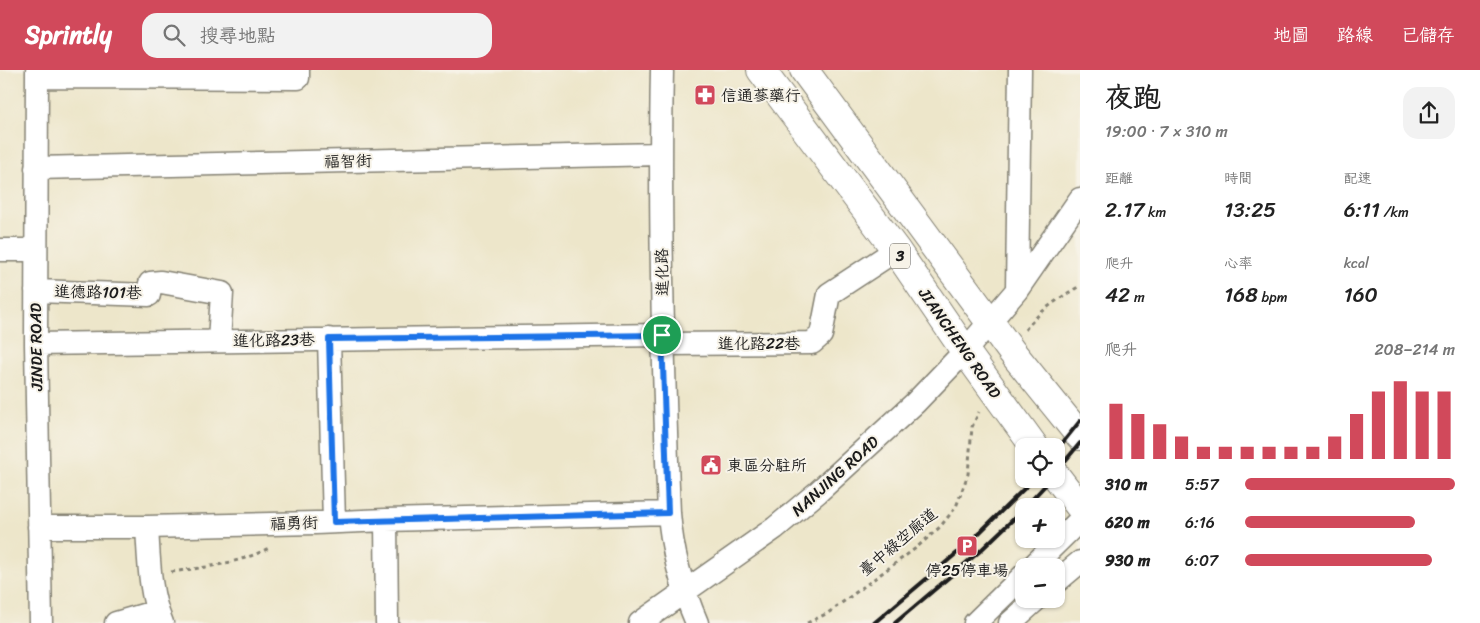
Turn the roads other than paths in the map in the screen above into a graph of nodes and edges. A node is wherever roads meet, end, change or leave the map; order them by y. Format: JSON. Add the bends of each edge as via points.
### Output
{"nodes":[{"id":1,"x":662,"y":70,"type":"edge"},
{"id":2,"x":761,"y":70,"type":"edge"},
{"id":3,"x":804,"y":70,"type":"edge"},
{"id":4,"x":1020,"y":70,"type":"edge"},
{"id":5,"x":37,"y":74,"type":"edge"},
{"id":6,"x":298,"y":74,"type":"edge"},
{"id":7,"x":660,"y":154,"type":"junction"},
{"id":8,"x":36,"y":168,"type":"junction"},
{"id":9,"x":1080,"y":199,"type":"edge"},
{"id":10,"x":0,"y":250,"type":"edge"},
{"id":11,"x":36,"y":250,"type":"junction"},
{"id":12,"x":896,"y":250,"type":"junction"},
{"id":13,"x":36,"y":291,"type":"junction"},
{"id":14,"x":1005,"y":304,"type":"junction"},
{"id":15,"x":329,"y":339,"type":"junction"},
{"id":16,"x":662,"y":340,"type":"junction"},
{"id":17,"x":219,"y":341,"type":"junction"},
{"id":18,"x":36,"y":344,"type":"junction"},
{"id":19,"x":965,"y":351,"type":"junction"},
{"id":20,"x":1080,"y":436,"type":"edge"},
{"id":21,"x":1028,"y":438,"type":"edge"},
{"id":22,"x":1065,"y":488,"type":"edge"},
{"id":23,"x":1080,"y":507,"type":"edge"},
{"id":24,"x":668,"y":513,"type":"junction"},
{"id":25,"x":386,"y":520,"type":"junction"},
{"id":26,"x":1080,"y":520,"type":"edge"},
{"id":27,"x":334,"y":522,"type":"junction"},
{"id":28,"x":39,"y":527,"type":"junction"},
{"id":29,"x":147,"y":527,"type":"junction"},
{"id":30,"x":1041,"y":558,"type":"edge"},
{"id":31,"x":1080,"y":562,"type":"edge"},
{"id":32,"x":1065,"y":574,"type":"edge"},
{"id":33,"x":1015,"y":584,"type":"edge"},
{"id":34,"x":684,"y":593,"type":"junction"},
{"id":35,"x":1028,"y":608,"type":"edge"},
{"id":36,"x":159,"y":617,"type":"edge"},
{"id":37,"x":41,"y":623,"type":"edge"},
{"id":38,"x":116,"y":623,"type":"edge"},
{"id":39,"x":386,"y":623,"type":"edge"},
{"id":40,"x":640,"y":623,"type":"edge"},
{"id":41,"x":697,"y":623,"type":"edge"},
{"id":42,"x":975,"y":623,"type":"edge"},
{"id":43,"x":1010,"y":623,"type":"edge"}],
"edges":[{"from":1,"to":7,"type":"street","name":"進化路"},
{"from":2,"to":12,"type":"main road","name":"JIANCHENG ROAD","number":"3"},
{"from":3,"to":14,"type":"main road","number":"3"},
{"from":4,"to":14,"type":"street"},
{"from":5,"to":6,"type":"street"},
{"from":5,"to":8,"type":"street","name":"JINDE ROAD"},
{"from":7,"to":8,"type":"street","name":"福智街"},
{"from":7,"to":16,"type":"street","name":"進化路"},
{"from":8,"to":11,"type":"street","name":"JINDE ROAD"},
{"from":9,"to":14,"type":"street","name":"NANJING ROAD"},
{"from":10,"to":11,"type":"street"},
{"from":11,"to":13,"type":"street","name":"JINDE ROAD"},
{"from":12,"to":16,"type":"street","name":"進化路22巷","via":[[829,294],[821,335],[812,343]]},
{"from":12,"to":19,"type":"main road","name":"JIANCHENG ROAD","number":"3"},
{"from":13,"to":17,"type":"street","name":"進德路101巷","via":[[149,295],[150,283],[161,282],[222,293]]},
{"from":13,"to":18,"type":"street","name":"JINDE ROAD"},
{"from":14,"to":19,"type":"street","name":"NANJING ROAD"},
{"from":14,"to":20,"type":"main road","number":"3","via":[[1012,352]]},
{"from":15,"to":16,"type":"street","name":"進化路23巷"},
{"from":15,"to":17,"type":"street","name":"進化路23巷"},
{"from":15,"to":27,"type":"street"},
{"from":16,"to":24,"type":"street","name":"進化路"},
{"from":17,"to":18,"type":"street","name":"進化路23巷"},
{"from":18,"to":28,"type":"street","name":"JINDE ROAD"},
{"from":19,"to":21,"type":"main road","name":"JIANCHENG ROAD","number":"3"},
{"from":19,"to":34,"type":"street","name":"NANJING ROAD","via":[[916,402],[800,508]]},
{"from":22,"to":23,"type":"main road"},
{"from":24,"to":25,"type":"street","name":"福勇街"},
{"from":24,"to":34,"type":"street","name":"進化路","via":[[670,538]]},
{"from":25,"to":27,"type":"street","name":"福勇街"},
{"from":25,"to":39,"type":"street"},
{"from":26,"to":30,"type":"street"},
{"from":27,"to":29,"type":"street","name":"福勇街"},
{"from":28,"to":29,"type":"street","name":"福勇街"},
{"from":28,"to":37,"type":"street","name":"JINDE ROAD"},
{"from":29,"to":36,"type":"street","via":[[149,572]]},
{"from":31,"to":32,"type":"street"},
{"from":33,"to":42,"type":"street"},
{"from":34,"to":40,"type":"street","name":"NANJING ROAD"},
{"from":34,"to":41,"type":"street","name":"進化路"},
{"from":35,"to":43,"type":"street"},
{"from":36,"to":38,"type":"street"}]}
